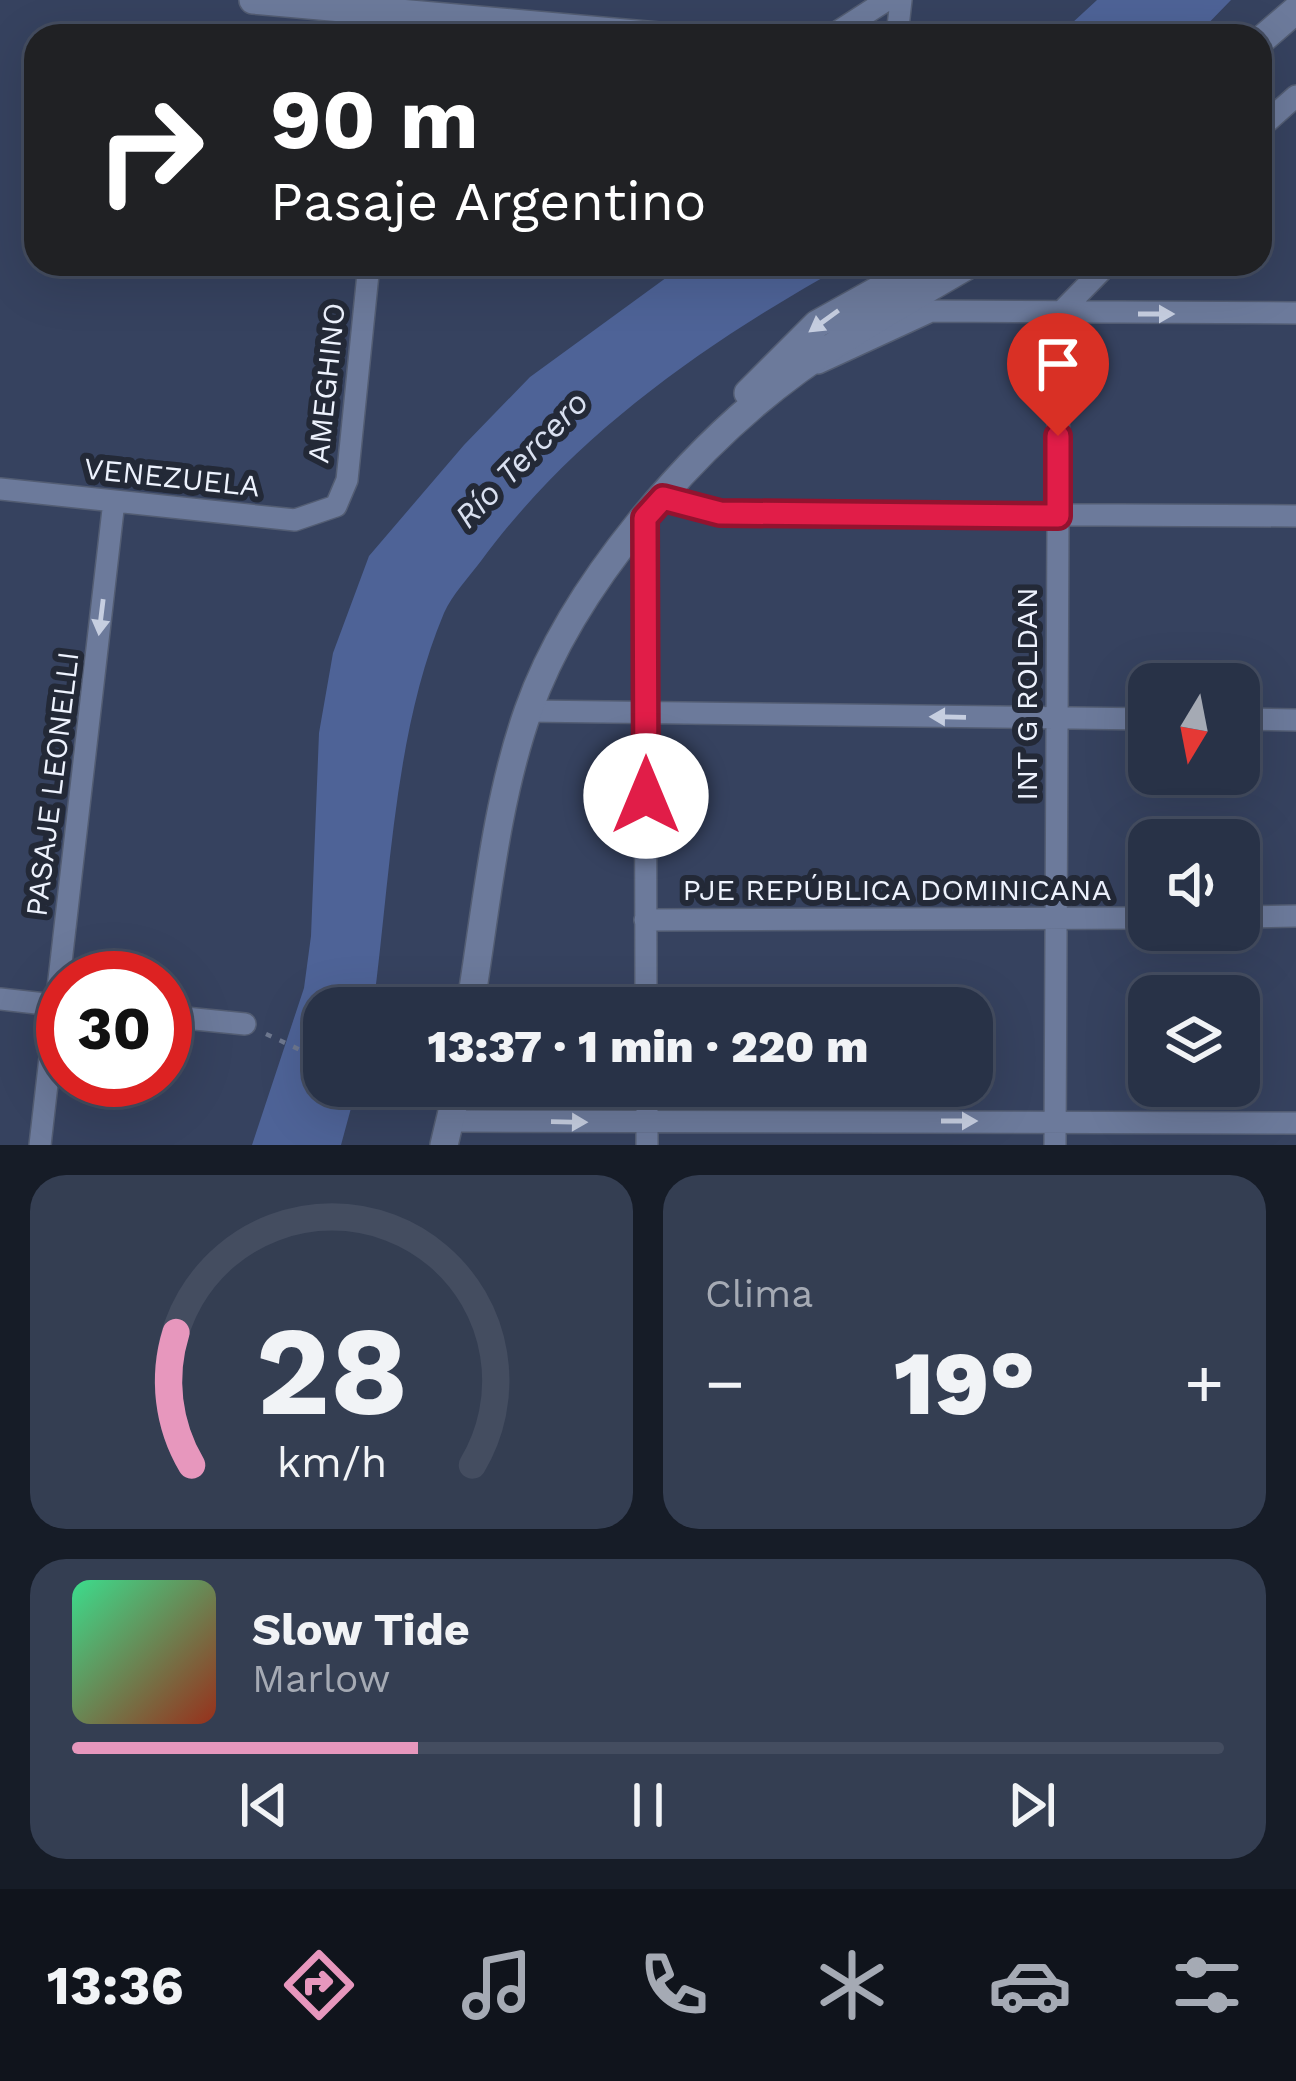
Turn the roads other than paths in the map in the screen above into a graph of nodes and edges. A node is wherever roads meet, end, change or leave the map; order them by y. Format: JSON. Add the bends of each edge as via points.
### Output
{"nodes":[{"id":1,"x":254,"y":0,"type":"edge"},
{"id":2,"x":887,"y":0,"type":"edge"},
{"id":3,"x":1296,"y":10,"type":"edge"},
{"id":4,"x":393,"y":17,"type":"edge"},
{"id":5,"x":491,"y":24,"type":"edge"},
{"id":6,"x":850,"y":24,"type":"edge"},
{"id":7,"x":1272,"y":31,"type":"edge"},
{"id":8,"x":1296,"y":96,"type":"edge"},
{"id":9,"x":1272,"y":117,"type":"edge"},
{"id":10,"x":368,"y":276,"type":"edge"},
{"id":11,"x":904,"y":276,"type":"edge"},
{"id":12,"x":951,"y":276,"type":"edge"},
{"id":13,"x":1096,"y":276,"type":"edge"},
{"id":14,"x":1296,"y":313,"type":"edge"},
{"id":15,"x":1059,"y":314,"type":"junction"},
{"id":16,"x":800,"y":369,"type":"junction"},
{"id":17,"x":705,"y":455,"type":"junction"},
{"id":18,"x":0,"y":489,"type":"edge"},
{"id":19,"x":114,"y":501,"type":"junction"},
{"id":20,"x":336,"y":506,"type":"joint"},
{"id":21,"x":654,"y":508,"type":"junction"},
{"id":22,"x":1058,"y":516,"type":"junction"},
{"id":23,"x":1296,"y":516,"type":"edge"},
{"id":24,"x":528,"y":711,"type":"junction"},
{"id":25,"x":646,"y":713,"type":"junction"},
{"id":26,"x":1055,"y":718,"type":"junction"},
{"id":27,"x":1128,"y":719,"type":"edge"},
{"id":28,"x":1260,"y":719,"type":"edge"},
{"id":29,"x":1296,"y":720,"type":"edge"},
{"id":30,"x":1296,"y":916,"type":"edge"},
{"id":31,"x":1260,"y":917,"type":"edge"},
{"id":32,"x":1128,"y":918,"type":"edge"},
{"id":33,"x":646,"y":920,"type":"junction"},
{"id":34,"x":1054,"y":920,"type":"junction"},
{"id":35,"x":66,"y":951,"type":"edge"},
{"id":36,"x":474,"y":987,"type":"edge"},
{"id":37,"x":646,"y":987,"type":"edge"},
{"id":38,"x":0,"y":999,"type":"edge"},
{"id":39,"x":36,"y":1003,"type":"edge"},
{"id":40,"x":192,"y":1019,"type":"edge"},
{"id":41,"x":245,"y":1024,"type":"road end"},
{"id":42,"x":45,"y":1107,"type":"edge"},
{"id":43,"x":1055,"y":1120,"type":"junction"},
{"id":44,"x":1296,"y":1123,"type":"edge"},
{"id":45,"x":448,"y":1133,"type":"edge"},
{"id":46,"x":647,"y":1134,"type":"edge"},
{"id":47,"x":40,"y":1145,"type":"edge"},
{"id":48,"x":1055,"y":1145,"type":"edge"}],
"edges":[{"from":1,"to":4,"type":"street"},
{"from":2,"to":6,"type":"street"},
{"from":3,"to":7,"type":"street"},
{"from":4,"to":5,"type":"street"},
{"from":8,"to":9,"type":"street"},
{"from":10,"to":20,"type":"street","name":"AMEGHINO","via":[[347,480]]},
{"from":11,"to":17,"type":"street","one_way":true,"via":[[817,324],[739,403]]},
{"from":12,"to":16,"type":"street"},
{"from":13,"to":15,"type":"street"},
{"from":15,"to":14,"type":"street","one_way":true},
{"from":15,"to":16,"type":"street","via":[[931,311]]},
{"from":15,"to":22,"type":"street","name":"INT G ROLDAN"},
{"from":16,"to":17,"type":"street"},
{"from":17,"to":21,"type":"street"},
{"from":18,"to":19,"type":"street","name":"VENEZUELA"},
{"from":19,"to":20,"type":"street","name":"VENEZUELA","via":[[296,520]]},
{"from":19,"to":35,"type":"street","name":"PASAJE LEONELLI","one_way":true},
{"from":21,"to":22,"type":"street"},
{"from":21,"to":24,"type":"street","via":[[574,617]]},
{"from":21,"to":25,"type":"street"},
{"from":22,"to":23,"type":"street"},
{"from":22,"to":26,"type":"street","name":"INT G ROLDAN"},
{"from":24,"to":25,"type":"street"},
{"from":24,"to":36,"type":"street"},
{"from":26,"to":25,"type":"street","one_way":true},
{"from":25,"to":33,"type":"street"},
{"from":26,"to":27,"type":"street"},
{"from":26,"to":34,"type":"street","name":"INT G ROLDAN"},
{"from":28,"to":29,"type":"street"},
{"from":30,"to":31,"type":"street"},
{"from":32,"to":34,"type":"street","name":"PJE REPÚBLICA DOMINICANA"},
{"from":33,"to":34,"type":"street","name":"PJE REPÚBLICA DOMINICANA"},
{"from":33,"to":37,"type":"street"},
{"from":34,"to":43,"type":"street","name":"INT G ROLDAN"},
{"from":38,"to":39,"type":"street"},
{"from":40,"to":41,"type":"street"},
{"from":42,"to":47,"type":"street","name":"PASAJE LEONELLI"},
{"from":43,"to":44,"type":"street"},
{"from":46,"to":43,"type":"street","one_way":true},
{"from":43,"to":48,"type":"street","name":"INT G ROLDAN"},
{"from":45,"to":46,"type":"street","one_way":true}]}
